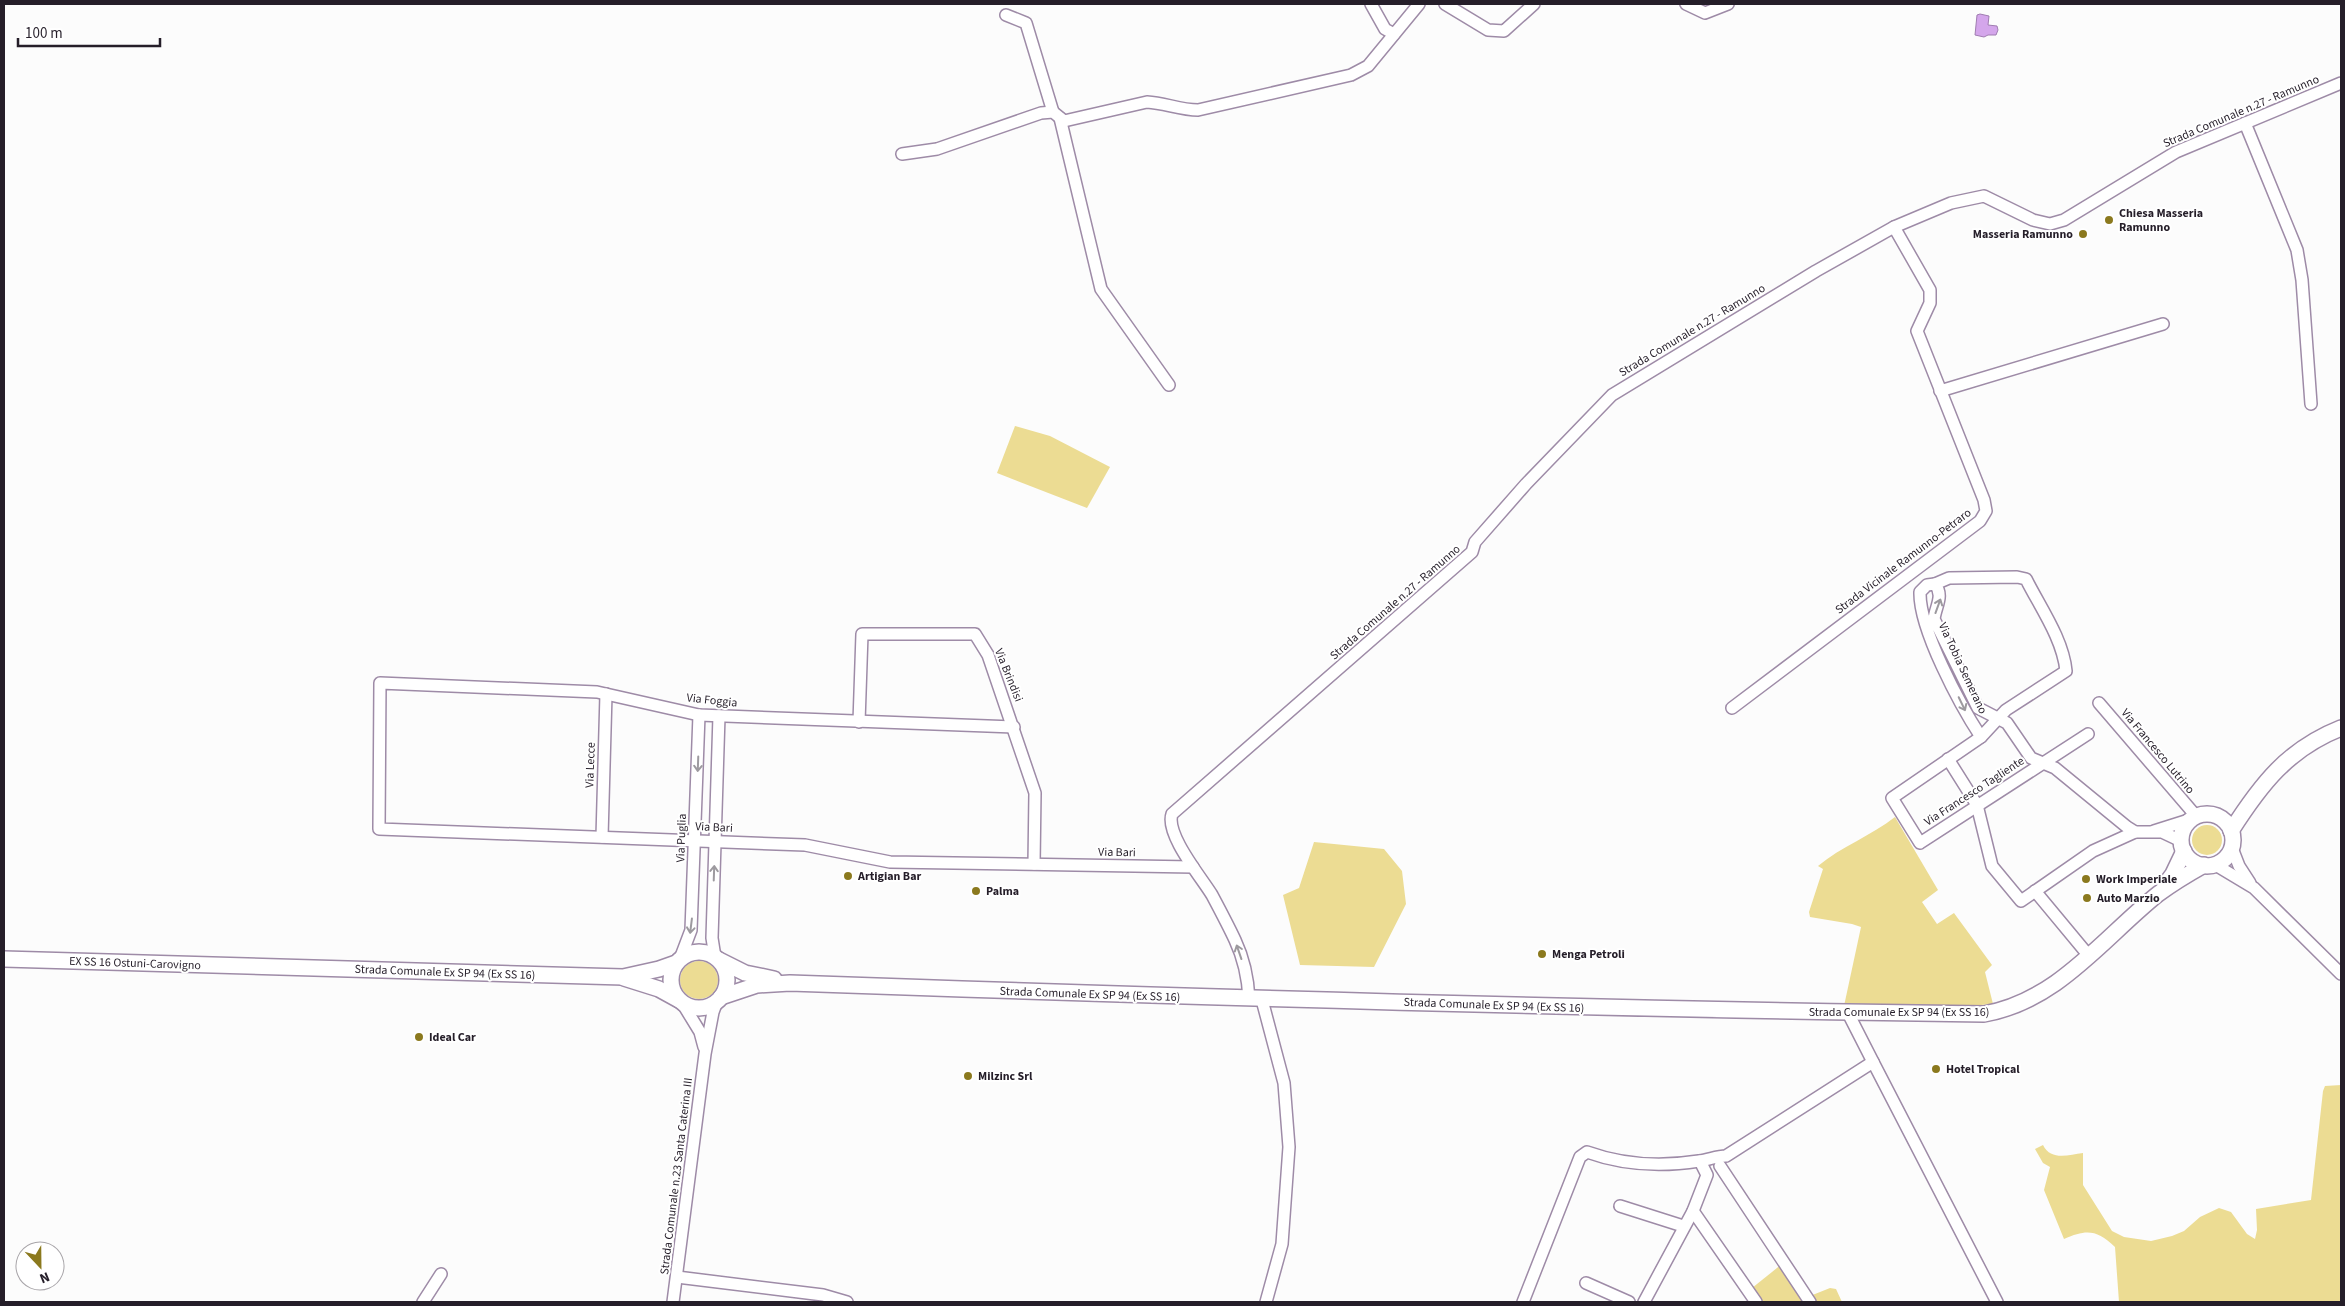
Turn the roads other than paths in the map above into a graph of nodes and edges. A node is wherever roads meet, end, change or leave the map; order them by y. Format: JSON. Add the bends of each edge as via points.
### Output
{"nodes":[{"id":1,"x":1371,"y":4,"type":"edge"},
{"id":2,"x":1419,"y":4,"type":"edge"},
{"id":3,"x":1445,"y":4,"type":"edge"},
{"id":4,"x":1534,"y":4,"type":"edge"},
{"id":5,"x":1686,"y":4,"type":"edge"},
{"id":6,"x":1728,"y":4,"type":"edge"},
{"id":7,"x":1006,"y":15,"type":"dead end"},
{"id":8,"x":1394,"y":34,"type":"junction"},
{"id":9,"x":2341,"y":83,"type":"edge"},
{"id":10,"x":1056,"y":115,"type":"junction"},
{"id":11,"x":2244,"y":123,"type":"junction"},
{"id":12,"x":902,"y":154,"type":"dead end"},
{"id":13,"x":1894,"y":227,"type":"junction"},
{"id":14,"x":2163,"y":324,"type":"dead end"},
{"id":15,"x":1169,"y":385,"type":"dead end"},
{"id":16,"x":1940,"y":392,"type":"junction"},
{"id":17,"x":2311,"y":404,"type":"dead end"},
{"id":18,"x":1935,"y":584,"type":"junction"},
{"id":19,"x":380,"y":683,"type":"joint"},
{"id":20,"x":606,"y":694,"type":"junction"},
{"id":21,"x":2099,"y":703,"type":"dead end"},
{"id":22,"x":1732,"y":708,"type":"dead end"},
{"id":23,"x":699,"y":715,"type":"junction"},
{"id":24,"x":719,"y":716,"type":"junction"},
{"id":25,"x":1998,"y":719,"type":"junction"},
{"id":26,"x":859,"y":722,"type":"junction"},
{"id":27,"x":1014,"y":728,"type":"junction"},
{"id":28,"x":2341,"y":728,"type":"edge"},
{"id":29,"x":2088,"y":734,"type":"dead end"},
{"id":30,"x":1981,"y":737,"type":"junction"},
{"id":31,"x":1948,"y":759,"type":"junction"},
{"id":32,"x":2041,"y":764,"type":"junction"},
{"id":33,"x":2254,"y":796,"type":"junction"},
{"id":34,"x":1977,"y":805,"type":"junction"},
{"id":35,"x":2218,"y":816,"type":"junction"},
{"id":36,"x":2194,"y":818,"type":"junction"},
{"id":37,"x":2232,"y":831,"type":"junction"},
{"id":38,"x":2134,"y":832,"type":"junction"},
{"id":39,"x":2148,"y":833,"type":"junction"},
{"id":40,"x":602,"y":837,"type":"junction"},
{"id":41,"x":695,"y":840,"type":"junction"},
{"id":42,"x":715,"y":842,"type":"junction"},
{"id":43,"x":2182,"y":846,"type":"junction"},
{"id":44,"x":2232,"y":848,"type":"junction"},
{"id":45,"x":1034,"y":864,"type":"junction"},
{"id":46,"x":2209,"y":865,"type":"junction"},
{"id":47,"x":1193,"y":867,"type":"junction"},
{"id":48,"x":2254,"y":888,"type":"junction"},
{"id":49,"x":2035,"y":891,"type":"junction"},
{"id":50,"x":2158,"y":894,"type":"junction"},
{"id":51,"x":2089,"y":956,"type":"junction"},
{"id":52,"x":716,"y":958,"type":"junction"},
{"id":53,"x":4,"y":959,"type":"edge"},
{"id":54,"x":678,"y":961,"type":"junction"},
{"id":55,"x":267,"y":967,"type":"joint"},
{"id":56,"x":2341,"y":974,"type":"edge"},
{"id":57,"x":623,"y":977,"type":"junction"},
{"id":58,"x":790,"y":983,"type":"junction"},
{"id":59,"x":719,"y":999,"type":"junction"},
{"id":60,"x":1255,"y":999,"type":"junction"},
{"id":61,"x":680,"y":1001,"type":"junction"},
{"id":62,"x":1848,"y":1013,"type":"junction"},
{"id":63,"x":705,"y":1054,"type":"junction"},
{"id":64,"x":1872,"y":1062,"type":"junction"},
{"id":65,"x":1726,"y":1156,"type":"junction"},
{"id":66,"x":1700,"y":1161,"type":"junction"},
{"id":67,"x":1720,"y":1166,"type":"junction"},
{"id":68,"x":1707,"y":1175,"type":"junction"},
{"id":69,"x":1620,"y":1206,"type":"dead end"},
{"id":70,"x":1692,"y":1211,"type":"junction"},
{"id":71,"x":1683,"y":1226,"type":"junction"},
{"id":72,"x":441,"y":1274,"type":"dead end"},
{"id":73,"x":677,"y":1277,"type":"junction"},
{"id":74,"x":1586,"y":1283,"type":"dead end"},
{"id":75,"x":423,"y":1302,"type":"edge"},
{"id":76,"x":674,"y":1302,"type":"edge"},
{"id":77,"x":847,"y":1302,"type":"edge"},
{"id":78,"x":1266,"y":1302,"type":"edge"},
{"id":79,"x":1523,"y":1302,"type":"edge"},
{"id":80,"x":1630,"y":1302,"type":"edge"},
{"id":81,"x":1644,"y":1302,"type":"edge"},
{"id":82,"x":1756,"y":1302,"type":"edge"},
{"id":83,"x":1810,"y":1302,"type":"edge"},
{"id":84,"x":1997,"y":1302,"type":"edge"}],
"edges":[{"from":1,"to":8,"type":"street","via":[[1385,29]]},
{"from":2,"to":8,"type":"street"},
{"from":3,"to":4,"type":"street","via":[[1488,30],[1504,31]]},
{"from":5,"to":6,"type":"street","via":[[1705,13]]},
{"from":7,"to":10,"type":"street","via":[[1026,23]]},
{"from":8,"to":10,"type":"street","via":[[1368,66],[1351,75],[1198,110],[1147,102],[1064,121]]},
{"from":9,"to":11,"type":"street","name":"Strada Comunale n.27 - Ramunno"},
{"from":10,"to":12,"type":"street","via":[[1041,113],[937,149]]},
{"from":10,"to":15,"type":"street","via":[[1101,289]]},
{"from":11,"to":13,"type":"street","name":"Strada Comunale n.27 - Ramunno","via":[[2176,152],[2064,220],[2050,224],[2033,220],[1984,196],[1951,203]]},
{"from":11,"to":17,"type":"street","via":[[2297,250]]},
{"from":13,"to":16,"type":"street","name":"Strada Vicinale Ramunno-Petraro","via":[[1930,290],[1930,303],[1917,331]]},
{"from":13,"to":47,"type":"street","name":"Strada Comunale n.27 - Ramunno","via":[[1612,395],[1507,506],[1475,542],[1472,552],[1172,814],[1171,827]]},
{"from":14,"to":16,"type":"street"},
{"from":16,"to":22,"type":"street","name":"Strada Vicinale Ramunno-Petraro","via":[[1984,500],[1986,511],[1980,521]]},
{"from":25,"to":18,"type":"street","name":"Via Tobia Semerano","one_way":true,"via":[[1978,708],[1939,631],[1934,619],[1941,599]]},
{"from":18,"to":25,"type":"street","via":[[1949,578],[2026,579],[2051,627],[2066,672],[2006,710]]},
{"from":18,"to":30,"type":"street","name":"Via Tobia Semerano","one_way":true,"via":[[1927,585],[1920,592],[1930,635],[1967,715]]},
{"from":19,"to":20,"type":"street","name":"Via Foggia"},
{"from":19,"to":40,"type":"street","name":"Via Bari","via":[[379,829]]},
{"from":20,"to":23,"type":"street","name":"Via Foggia"},
{"from":20,"to":40,"type":"street","name":"Via Lecce"},
{"from":21,"to":36,"type":"street","name":"Via Francesco Lutrino"},
{"from":23,"to":24,"type":"street","name":"Via Foggia"},
{"from":23,"to":41,"type":"street","name":"Via Puglia","one_way":true},
{"from":24,"to":26,"type":"street","name":"Via Foggia"},
{"from":24,"to":42,"type":"street"},
{"from":25,"to":30,"type":"street"},
{"from":25,"to":32,"type":"street","name":"Via Tobia Semerano","via":[[2007,723],[2031,758]]},
{"from":26,"to":27,"type":"street","name":"Via Foggia"},
{"from":26,"to":27,"type":"street","name":"Via Brindisi","via":[[862,634],[975,634],[988,655]]},
{"from":27,"to":45,"type":"street","name":"Via Brindisi","via":[[1035,793]]},
{"from":28,"to":33,"type":"main road","via":[[2322,735],[2289,756]]},
{"from":29,"to":32,"type":"street","name":"Via Francesco Tagliente"},
{"from":30,"to":31,"type":"street"},
{"from":31,"to":34,"type":"street"},
{"from":31,"to":34,"type":"street","name":"Via Francesco Tagliente","via":[[1892,798],[1920,843]]},
{"from":32,"to":34,"type":"street","name":"Via Francesco Tagliente"},
{"from":32,"to":38,"type":"street","name":"Via Tobia Semerano","via":[[2055,768]]},
{"from":33,"to":35,"type":"main road","via":[[2234,810]]},
{"from":33,"to":37,"type":"main road"},
{"from":34,"to":49,"type":"street","via":[[1992,866],[2021,901]]},
{"from":35,"to":36,"type":"main road","via":[[2210,814]]},
{"from":35,"to":37,"type":"main road"},
{"from":36,"to":39,"type":"street"},
{"from":36,"to":43,"type":"main road","via":[[2186,825]]},
{"from":37,"to":44,"type":"main road"},
{"from":38,"to":39,"type":"street"},
{"from":38,"to":49,"type":"street","via":[[2093,851]]},
{"from":39,"to":43,"type":"street","via":[[2162,832]]},
{"from":40,"to":41,"type":"street","name":"Via Bari"},
{"from":41,"to":42,"type":"street","name":"Via Bari"},
{"from":41,"to":54,"type":"street","name":"Via Puglia","one_way":true,"via":[[691,930]]},
{"from":42,"to":45,"type":"street","name":"Via Bari","via":[[805,845],[890,862]]},
{"from":52,"to":42,"type":"street","one_way":true,"via":[[712,938]]},
{"from":43,"to":46,"type":"main road","via":[[2189,858]]},
{"from":43,"to":50,"type":"main road","name":"Strada Comunale Ex SP 94 (Ex SS 16)","via":[[2173,874]]},
{"from":44,"to":46,"type":"main road","via":[[2228,855]]},
{"from":44,"to":48,"type":"street","via":[[2239,866]]},
{"from":45,"to":47,"type":"street","name":"Via Bari"},
{"from":46,"to":48,"type":"street"},
{"from":46,"to":50,"type":"main road","name":"Strada Comunale Ex SP 94 (Ex SS 16)"},
{"from":60,"to":47,"type":"street","one_way":true,"via":[[1236,942],[1211,893]]},
{"from":48,"to":56,"type":"street"},
{"from":49,"to":51,"type":"street"},
{"from":50,"to":51,"type":"main road","name":"Strada Comunale Ex SP 94 (Ex SS 16)"},
{"from":51,"to":62,"type":"main road","name":"Strada Comunale Ex SP 94 (Ex SS 16)","via":[[2071,973],[2006,1011],[1984,1014]]},
{"from":52,"to":54,"type":"main road","via":[[697,952]]},
{"from":52,"to":58,"type":"main road","name":"Strada Comunale Ex SP 94 (Ex SS 16)","via":[[744,973]]},
{"from":52,"to":59,"type":"main road","via":[[726,973],[727,982]]},
{"from":53,"to":55,"type":"main road","name":"EX SS 16 Ostuni-Carovigno"},
{"from":54,"to":57,"type":"main road","name":"Strada Comunale Ex SP 94 (Ex SS 16)"},
{"from":54,"to":61,"type":"main road","via":[[671,978]]},
{"from":55,"to":57,"type":"main road","name":"Strada Comunale Ex SP 94 (Ex SS 16)"},
{"from":57,"to":61,"type":"main road","name":"Strada Comunale Ex SP 94 (Ex SS 16)","via":[[659,989]]},
{"from":58,"to":59,"type":"main road","name":"Strada Comunale Ex SP 94 (Ex SS 16)","via":[[757,985]]},
{"from":58,"to":60,"type":"main road","name":"Strada Comunale Ex SP 94 (Ex SS 16)"},
{"from":59,"to":61,"type":"main road","via":[[699,1008]]},
{"from":59,"to":63,"type":"street","name":"Strada Comunale n.23 Santa Caterina III","via":[[713,1012]]},
{"from":60,"to":62,"type":"main road","name":"Strada Comunale Ex SP 94 (Ex SS 16)"},
{"from":60,"to":78,"type":"street","via":[[1284,1083],[1289,1146],[1282,1244]]},
{"from":61,"to":63,"type":"street","via":[[700,1032]]},
{"from":62,"to":64,"type":"street"},
{"from":63,"to":73,"type":"street","name":"Strada Comunale n.23 Santa Caterina III"},
{"from":64,"to":65,"type":"street"},
{"from":64,"to":84,"type":"street"},
{"from":65,"to":66,"type":"street"},
{"from":65,"to":67,"type":"street"},
{"from":66,"to":68,"type":"street"},
{"from":66,"to":79,"type":"street","via":[[1644,1165],[1608,1160],[1587,1152],[1580,1157]]},
{"from":67,"to":68,"type":"street"},
{"from":67,"to":83,"type":"street"},
{"from":68,"to":70,"type":"street"},
{"from":69,"to":71,"type":"street"},
{"from":70,"to":71,"type":"street"},
{"from":70,"to":82,"type":"street"},
{"from":71,"to":81,"type":"street"},
{"from":72,"to":75,"type":"street"},
{"from":73,"to":76,"type":"street","name":"Strada Comunale n.23 Santa Caterina III"},
{"from":73,"to":77,"type":"street","via":[[823,1295]]},
{"from":74,"to":80,"type":"street"}]}
